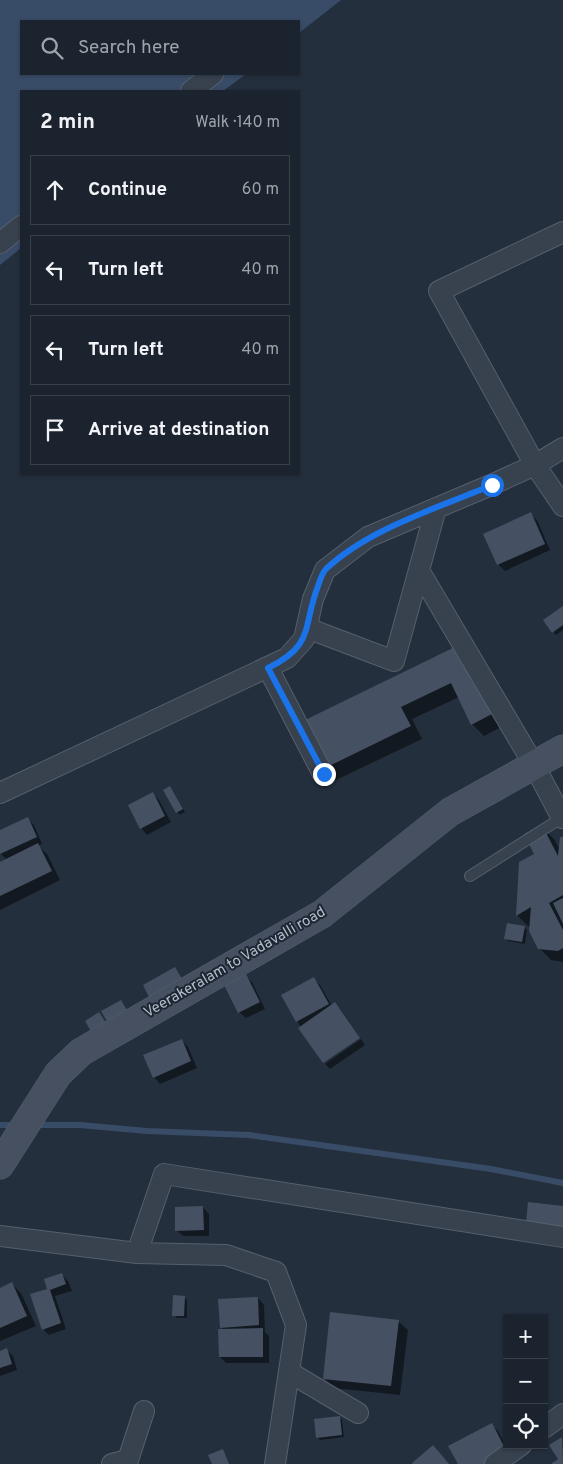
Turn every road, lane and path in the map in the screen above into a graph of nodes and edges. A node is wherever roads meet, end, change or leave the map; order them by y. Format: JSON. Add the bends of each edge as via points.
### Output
{"nodes":[{"id":1,"x":212,"y":75,"type":"edge"},
{"id":2,"x":192,"y":90,"type":"edge"},
{"id":3,"x":20,"y":227,"type":"edge"},
{"id":4,"x":563,"y":232,"type":"edge"},
{"id":5,"x":0,"y":243,"type":"edge"},
{"id":6,"x":563,"y":448,"type":"edge"},
{"id":7,"x":535,"y":465,"type":"junction"},
{"id":8,"x":563,"y":506,"type":"edge"},
{"id":9,"x":436,"y":508,"type":"junction"},
{"id":10,"x":420,"y":572,"type":"junction"},
{"id":11,"x":307,"y":628,"type":"junction"},
{"id":12,"x":268,"y":668,"type":"junction"},
{"id":13,"x":563,"y":749,"type":"edge"},
{"id":14,"x":534,"y":765,"type":"junction"},
{"id":15,"x":324,"y":774,"type":"dead end"},
{"id":16,"x":0,"y":793,"type":"edge"},
{"id":17,"x":562,"y":818,"type":"edge"},
{"id":18,"x":470,"y":876,"type":"dead end"},
{"id":19,"x":2,"y":1162,"type":"edge"},
{"id":20,"x":0,"y":1236,"type":"edge"},
{"id":21,"x":563,"y":1236,"type":"edge"},
{"id":22,"x":137,"y":1253,"type":"junction"},
{"id":23,"x":289,"y":1372,"type":"junction"},
{"id":24,"x":144,"y":1411,"type":"dead end"},
{"id":25,"x":358,"y":1413,"type":"dead end"},
{"id":26,"x":563,"y":1414,"type":"edge"},
{"id":27,"x":548,"y":1425,"type":"edge"},
{"id":28,"x":515,"y":1449,"type":"edge"},
{"id":29,"x":112,"y":1464,"type":"edge"},
{"id":30,"x":275,"y":1464,"type":"edge"},
{"id":31,"x":494,"y":1464,"type":"edge"}],
"edges":[{"from":1,"to":2,"type":"street"},
{"from":3,"to":5,"type":"street"},
{"from":4,"to":7,"type":"street","via":[[439,291]]},
{"from":6,"to":7,"type":"street"},
{"from":7,"to":8,"type":"street"},
{"from":7,"to":9,"type":"street"},
{"from":9,"to":10,"type":"street"},
{"from":9,"to":11,"type":"street","via":[[368,537],[325,570],[313,598]]},
{"from":10,"to":11,"type":"street","via":[[394,661]]},
{"from":10,"to":14,"type":"street"},
{"from":11,"to":12,"type":"street","via":[[304,640],[288,658]]},
{"from":12,"to":15,"type":"street"},
{"from":12,"to":16,"type":"street"},
{"from":13,"to":14,"type":"street","name":"Veerakeralam to Vadavalli road"},
{"from":14,"to":17,"type":"street"},
{"from":14,"to":19,"type":"street","name":"Veerakeralam to Vadavalli road","via":[[450,812],[322,914],[81,1052],[58,1074]]},
{"from":17,"to":18,"type":"lane"},
{"from":20,"to":22,"type":"street"},
{"from":21,"to":22,"type":"street","via":[[164,1174]]},
{"from":22,"to":23,"type":"street","via":[[226,1255],[276,1272],[296,1325]]},
{"from":23,"to":25,"type":"street"},
{"from":23,"to":30,"type":"street"},
{"from":24,"to":29,"type":"street","via":[[128,1460]]},
{"from":26,"to":27,"type":"street"},
{"from":28,"to":31,"type":"street"}]}
